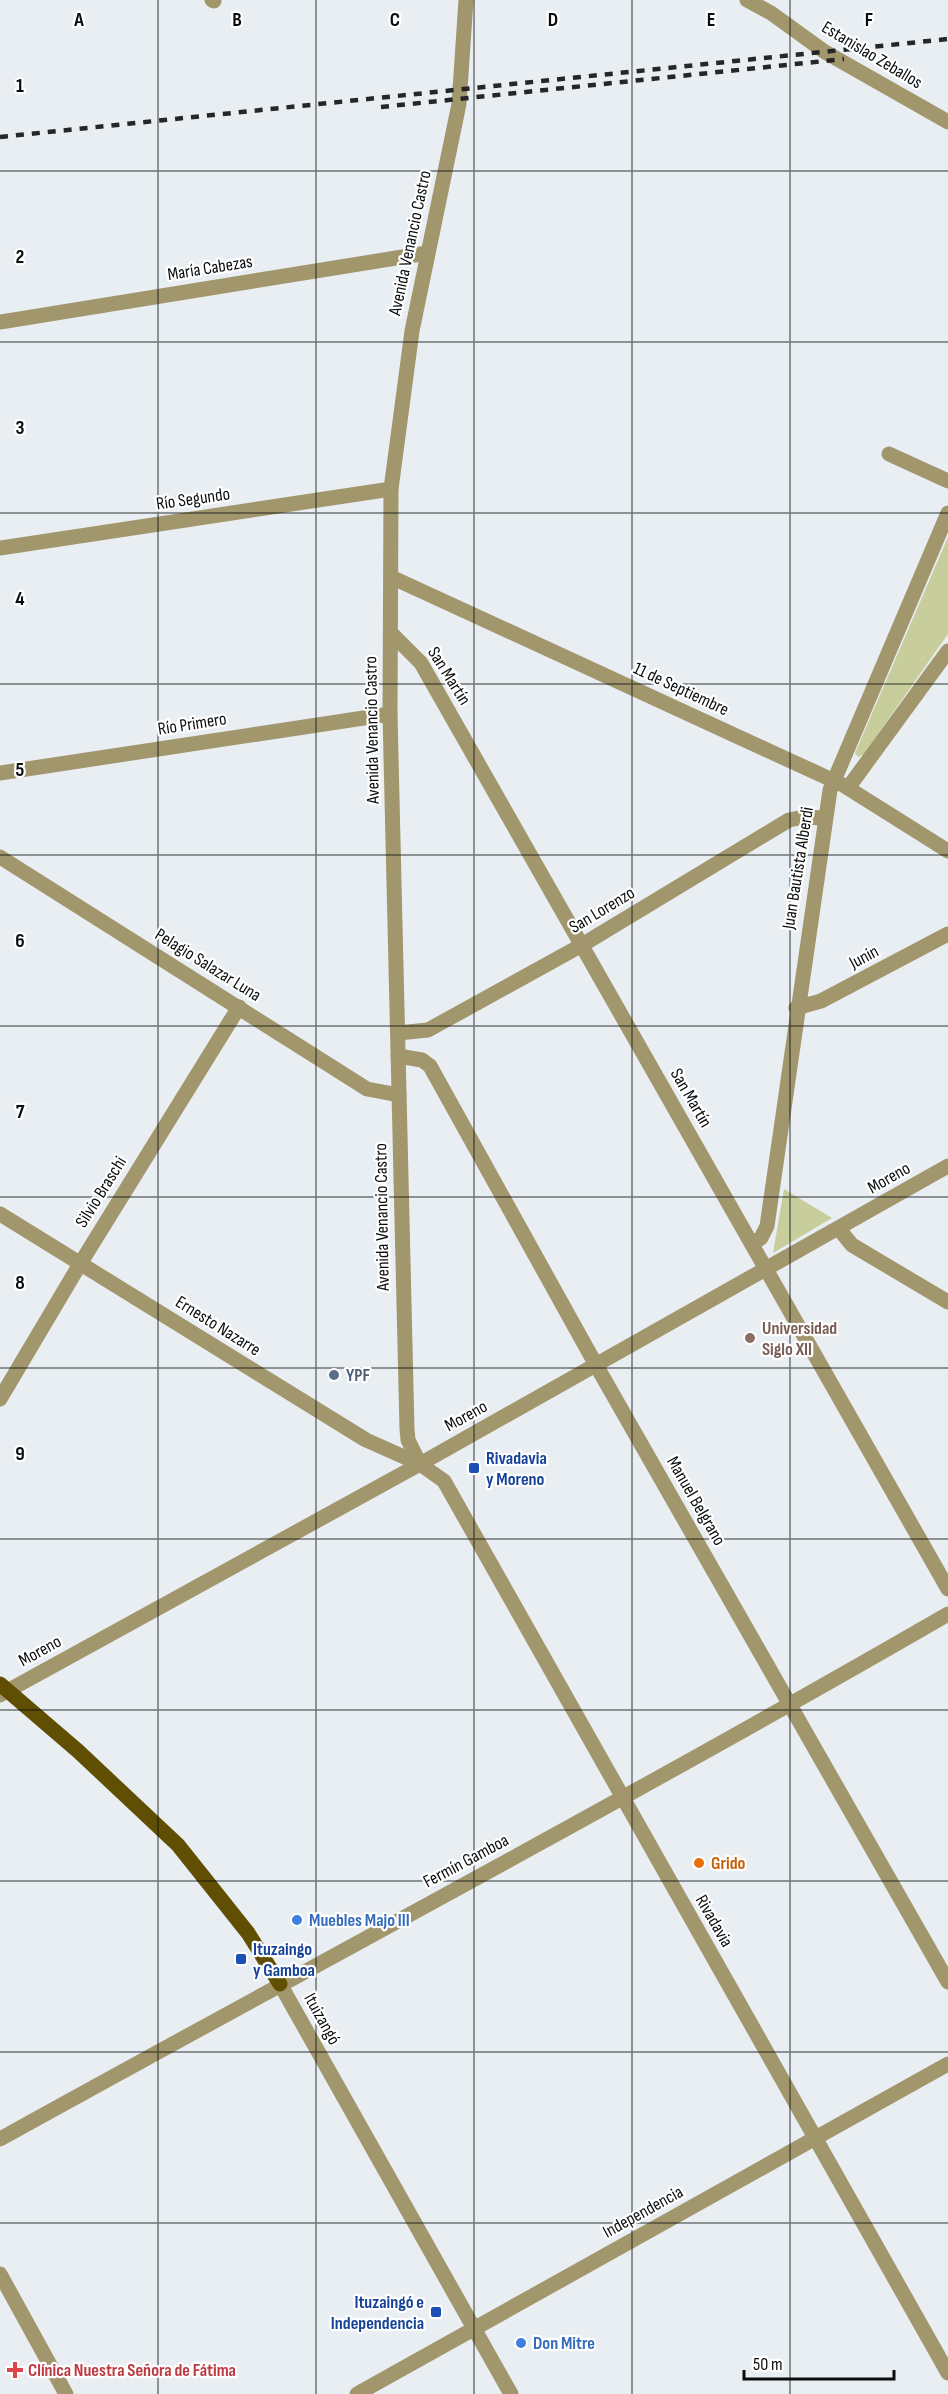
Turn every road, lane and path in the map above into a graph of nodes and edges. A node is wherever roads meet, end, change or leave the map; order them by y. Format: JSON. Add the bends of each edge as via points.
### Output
{"nodes":[{"id":1,"x":466,"y":0,"type":"edge"},
{"id":2,"x":747,"y":0,"type":"edge"},
{"id":3,"x":774,"y":7,"type":"edge"},
{"id":4,"x":948,"y":122,"type":"edge"},
{"id":5,"x":427,"y":253,"type":"junction"},
{"id":6,"x":0,"y":322,"type":"edge"},
{"id":7,"x":889,"y":454,"type":"dead end"},
{"id":8,"x":948,"y":481,"type":"edge"},
{"id":9,"x":391,"y":489,"type":"junction"},
{"id":10,"x":948,"y":513,"type":"edge"},
{"id":11,"x":0,"y":548,"type":"edge"},
{"id":12,"x":391,"y":577,"type":"junction"},
{"id":13,"x":391,"y":633,"type":"junction"},
{"id":14,"x":948,"y":651,"type":"edge"},
{"id":15,"x":390,"y":714,"type":"junction"},
{"id":16,"x":0,"y":773,"type":"edge"},
{"id":17,"x":834,"y":781,"type":"junction"},
{"id":18,"x":848,"y":788,"type":"junction"},
{"id":19,"x":824,"y":818,"type":"junction"},
{"id":20,"x":948,"y":851,"type":"edge"},
{"id":21,"x":0,"y":857,"type":"edge"},
{"id":22,"x":948,"y":934,"type":"edge"},
{"id":23,"x":582,"y":945,"type":"junction"},
{"id":24,"x":239,"y":1008,"type":"junction"},
{"id":25,"x":796,"y":1008,"type":"junction"},
{"id":26,"x":398,"y":1033,"type":"junction"},
{"id":27,"x":398,"y":1056,"type":"junction"},
{"id":28,"x":399,"y":1095,"type":"junction"},
{"id":29,"x":948,"y":1167,"type":"edge"},
{"id":30,"x":0,"y":1214,"type":"edge"},
{"id":31,"x":839,"y":1229,"type":"junction"},
{"id":32,"x":752,"y":1244,"type":"junction"},
{"id":33,"x":80,"y":1264,"type":"junction"},
{"id":34,"x":766,"y":1269,"type":"junction"},
{"id":35,"x":948,"y":1302,"type":"edge"},
{"id":36,"x":596,"y":1365,"type":"junction"},
{"id":37,"x":0,"y":1399,"type":"edge"},
{"id":38,"x":420,"y":1464,"type":"junction"},
{"id":39,"x":948,"y":1590,"type":"edge"},
{"id":40,"x":948,"y":1614,"type":"edge"},
{"id":41,"x":2,"y":1690,"type":"edge"},
{"id":42,"x":790,"y":1705,"type":"junction"},
{"id":43,"x":622,"y":1799,"type":"junction"},
{"id":44,"x":948,"y":1982,"type":"edge"},
{"id":45,"x":280,"y":1984,"type":"junction"},
{"id":46,"x":948,"y":2064,"type":"edge"},
{"id":47,"x":815,"y":2138,"type":"junction"},
{"id":48,"x":0,"y":2139,"type":"edge"},
{"id":49,"x":0,"y":2274,"type":"edge"},
{"id":50,"x":474,"y":2329,"type":"junction"},
{"id":51,"x":948,"y":2373,"type":"edge"},
{"id":52,"x":66,"y":2394,"type":"edge"},
{"id":53,"x":357,"y":2394,"type":"edge"},
{"id":54,"x":511,"y":2394,"type":"edge"}],
"edges":[{"from":1,"to":5,"type":"street","name":"Avenida Venancio Castro","via":[[459,104]]},
{"from":2,"to":3,"type":"street","name":"Estanislao Zeballos"},
{"from":3,"to":4,"type":"street","name":"Estanislao Zeballos","via":[[825,52]]},
{"from":5,"to":6,"type":"street","name":"María Cabezas"},
{"from":5,"to":9,"type":"street","name":"Avenida Venancio Castro","via":[[412,330]]},
{"from":7,"to":8,"type":"street"},
{"from":9,"to":11,"type":"street","name":"Río Segundo"},
{"from":9,"to":12,"type":"street","name":"Avenida Venancio Castro"},
{"from":10,"to":17,"type":"street","name":"Juan Bautista Alberdi"},
{"from":12,"to":13,"type":"street","name":"Avenida Venancio Castro"},
{"from":12,"to":17,"type":"street","name":"11 de Septiembre"},
{"from":13,"to":15,"type":"street","name":"Avenida Venancio Castro"},
{"from":13,"to":23,"type":"street","name":"San Martín","via":[[421,663]]},
{"from":14,"to":18,"type":"street"},
{"from":15,"to":16,"type":"street","name":"Río Primero"},
{"from":15,"to":26,"type":"street","name":"Avenida Venancio Castro"},
{"from":17,"to":18,"type":"street","name":"11 de Septiembre"},
{"from":17,"to":19,"type":"street","name":"Juan Bautista Alberdi"},
{"from":18,"to":20,"type":"street","name":"11 de Septiembre"},
{"from":19,"to":23,"type":"street","name":"San Lorenzo","via":[[789,820]]},
{"from":19,"to":25,"type":"street","name":"Juan Bautista Alberdi"},
{"from":21,"to":24,"type":"street","name":"Pelagio Salazar Luna"},
{"from":22,"to":25,"type":"street","name":"Junin","via":[[821,1001]]},
{"from":23,"to":26,"type":"street","name":"San Lorenzo","via":[[428,1030]]},
{"from":23,"to":32,"type":"street","name":"San Martín"},
{"from":24,"to":28,"type":"street","name":"Pelagio Salazar Luna","via":[[366,1089]]},
{"from":24,"to":33,"type":"street","name":"Silvio Braschi"},
{"from":25,"to":32,"type":"street","name":"Juan Bautista Alberdi","via":[[767,1226],[761,1238]]},
{"from":26,"to":27,"type":"street","name":"Avenida Venancio Castro"},
{"from":27,"to":28,"type":"street","name":"Avenida Venancio Castro"},
{"from":27,"to":36,"type":"street","name":"Manuel Belgrano","via":[[422,1060],[430,1066]]},
{"from":28,"to":38,"type":"street","name":"Avenida Venancio Castro","via":[[407,1429]]},
{"from":29,"to":31,"type":"street","name":"Moreno"},
{"from":30,"to":33,"type":"street","name":"Ernesto Nazarre"},
{"from":31,"to":34,"type":"street","name":"Moreno"},
{"from":31,"to":35,"type":"street","via":[[852,1245]]},
{"from":32,"to":34,"type":"street","name":"San Martín"},
{"from":33,"to":37,"type":"street","name":"Silvio Braschi"},
{"from":33,"to":38,"type":"street","name":"Ernesto Nazarre","via":[[366,1440]]},
{"from":34,"to":36,"type":"street","name":"Moreno"},
{"from":34,"to":39,"type":"street","name":"San Martín"},
{"from":36,"to":38,"type":"street","name":"Moreno"},
{"from":36,"to":42,"type":"street","name":"Manuel Belgrano"},
{"from":38,"to":41,"type":"street","name":"Moreno"},
{"from":38,"to":43,"type":"street","name":"Rivadavia","via":[[452,1491]]},
{"from":40,"to":42,"type":"street","name":"Fermín Gamboa"},
{"from":41,"to":45,"type":"main road","name":"Ituizangó","via":[[78,1751],[178,1845],[248,1933]]},
{"from":42,"to":43,"type":"street","name":"Fermín Gamboa"},
{"from":42,"to":44,"type":"street","name":"Manuel Belgrano"},
{"from":43,"to":45,"type":"street","name":"Fermín Gamboa"},
{"from":43,"to":47,"type":"street","name":"Rivadavia"},
{"from":45,"to":48,"type":"street","name":"Fermín Gamboa"},
{"from":45,"to":50,"type":"street","name":"Ituizangó"},
{"from":46,"to":47,"type":"street","name":"Independencia"},
{"from":47,"to":50,"type":"street","name":"Independencia"},
{"from":47,"to":51,"type":"street","name":"Rivadavia"},
{"from":49,"to":52,"type":"street"},
{"from":50,"to":53,"type":"street","name":"Independencia"},
{"from":50,"to":54,"type":"street","name":"Ituizangó"}]}
